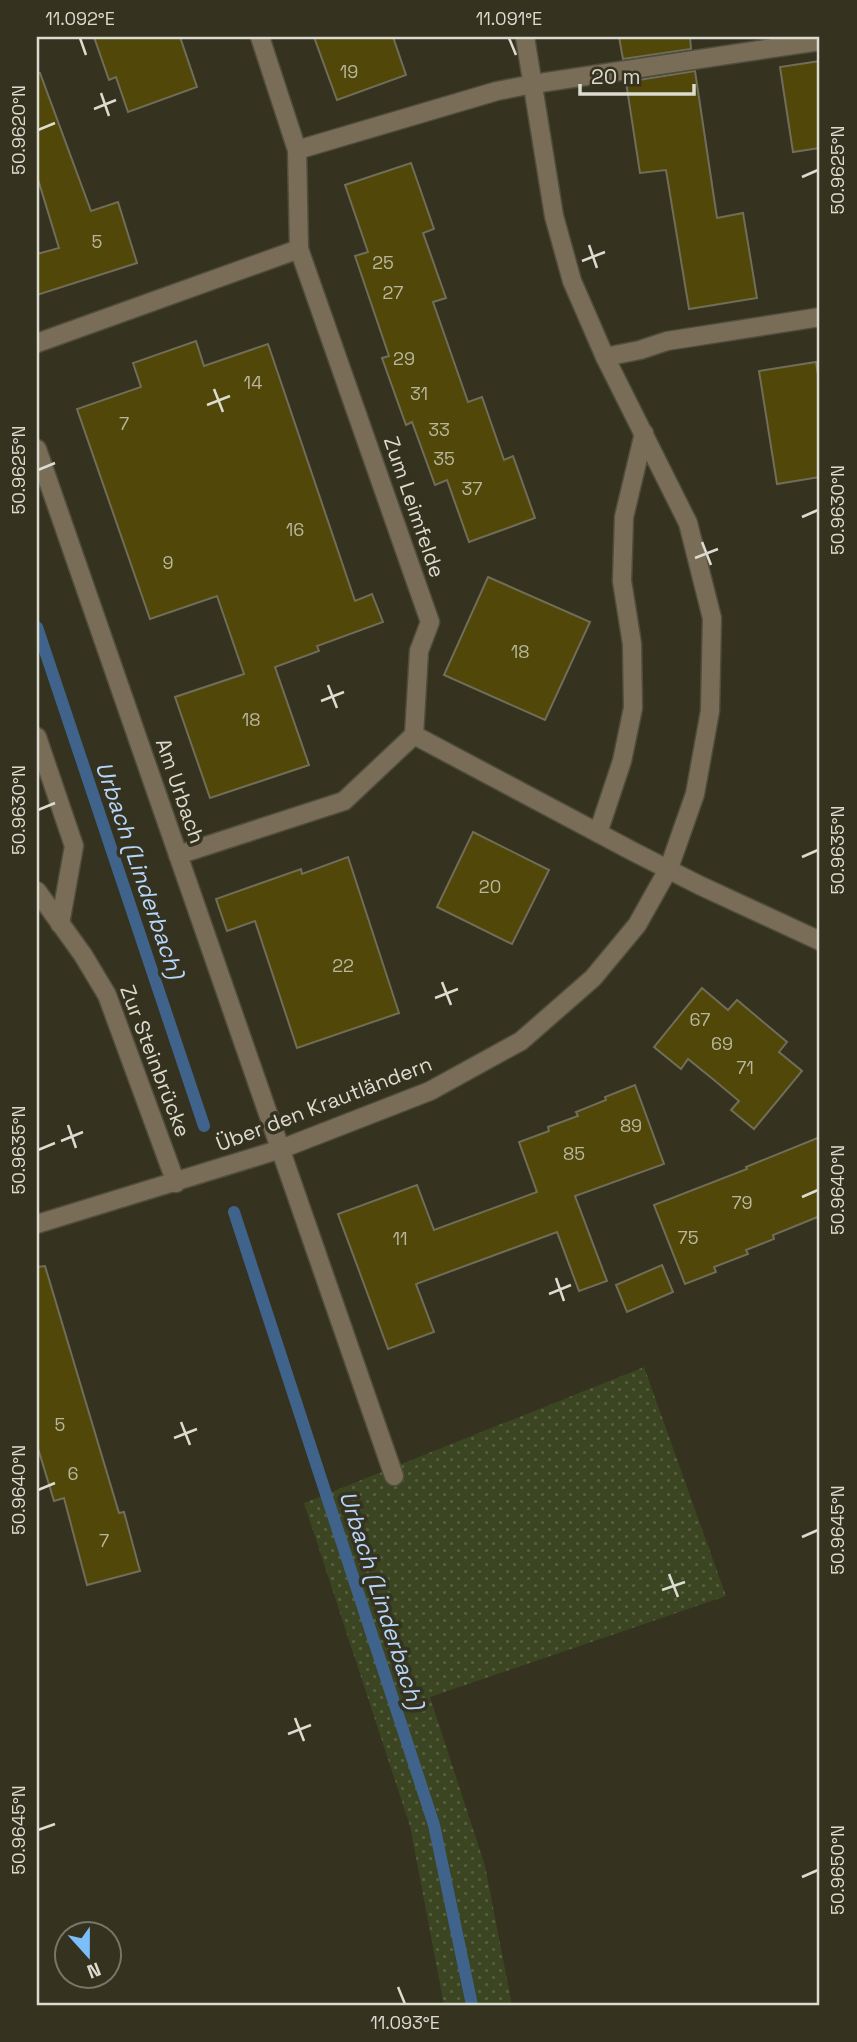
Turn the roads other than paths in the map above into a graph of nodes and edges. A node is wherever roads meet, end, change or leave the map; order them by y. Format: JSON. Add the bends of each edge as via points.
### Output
{"nodes":[{"id":1,"x":260,"y":37,"type":"edge"},
{"id":2,"x":525,"y":37,"type":"edge"},
{"id":3,"x":820,"y":41,"type":"edge"},
{"id":4,"x":533,"y":83,"type":"junction"},
{"id":5,"x":297,"y":150,"type":"junction"},
{"id":6,"x":299,"y":249,"type":"junction"},
{"id":7,"x":820,"y":317,"type":"edge"},
{"id":8,"x":37,"y":343,"type":"edge"},
{"id":9,"x":604,"y":357,"type":"junction"},
{"id":10,"x":644,"y":433,"type":"junction"},
{"id":11,"x":37,"y":449,"type":"edge"},
{"id":12,"x":414,"y":735,"type":"junction"},
{"id":13,"x":37,"y":737,"type":"edge"},
{"id":14,"x":598,"y":833,"type":"junction"},
{"id":15,"x":178,"y":855,"type":"junction"},
{"id":16,"x":669,"y":868,"type":"junction"},
{"id":17,"x":37,"y":891,"type":"edge"},
{"id":18,"x":60,"y":924,"type":"junction"},
{"id":19,"x":820,"y":940,"type":"edge"},
{"id":20,"x":281,"y":1149,"type":"junction"},
{"id":21,"x":176,"y":1182,"type":"junction"},
{"id":22,"x":37,"y":1224,"type":"edge"},
{"id":23,"x":394,"y":1476,"type":"dead end"}],
"edges":[{"from":1,"to":5,"type":"street","name":"Zum Leimfelde"},
{"from":2,"to":4,"type":"street","name":"Über den Krautländern"},
{"from":3,"to":4,"type":"street"},
{"from":4,"to":5,"type":"street"},
{"from":4,"to":9,"type":"street","name":"Über den Krautländern","via":[[554,216],[572,281]]},
{"from":5,"to":6,"type":"street","name":"Zum Leimfelde"},
{"from":6,"to":8,"type":"street"},
{"from":6,"to":12,"type":"street","name":"Zum Leimfelde","via":[[430,622],[419,651]]},
{"from":7,"to":9,"type":"street","via":[[667,341]]},
{"from":9,"to":10,"type":"street","name":"Über den Krautländern"},
{"from":10,"to":14,"type":"street","via":[[624,517],[622,581],[632,644],[632,708],[622,761]]},
{"from":10,"to":16,"type":"street","name":"Über den Krautländern","via":[[688,523],[712,618],[706,735],[695,794]]},
{"from":11,"to":15,"type":"street","name":"Am Urbach"},
{"from":12,"to":14,"type":"street"},
{"from":12,"to":15,"type":"street","via":[[344,801]]},
{"from":13,"to":18,"type":"street","via":[[74,846]]},
{"from":14,"to":16,"type":"street"},
{"from":15,"to":20,"type":"street","name":"Am Urbach"},
{"from":16,"to":19,"type":"street"},
{"from":16,"to":20,"type":"street","name":"Über den Krautländern","via":[[637,925],[593,978],[521,1041],[430,1091]]},
{"from":17,"to":18,"type":"street","name":"Zur Steinbrücke"},
{"from":18,"to":21,"type":"street","name":"Zur Steinbrücke","via":[[107,995]]},
{"from":20,"to":21,"type":"street","name":"Über den Krautländern"},
{"from":20,"to":23,"type":"street","name":"Am Urbach"},
{"from":21,"to":22,"type":"street","name":"Über den Krautländern"}]}
